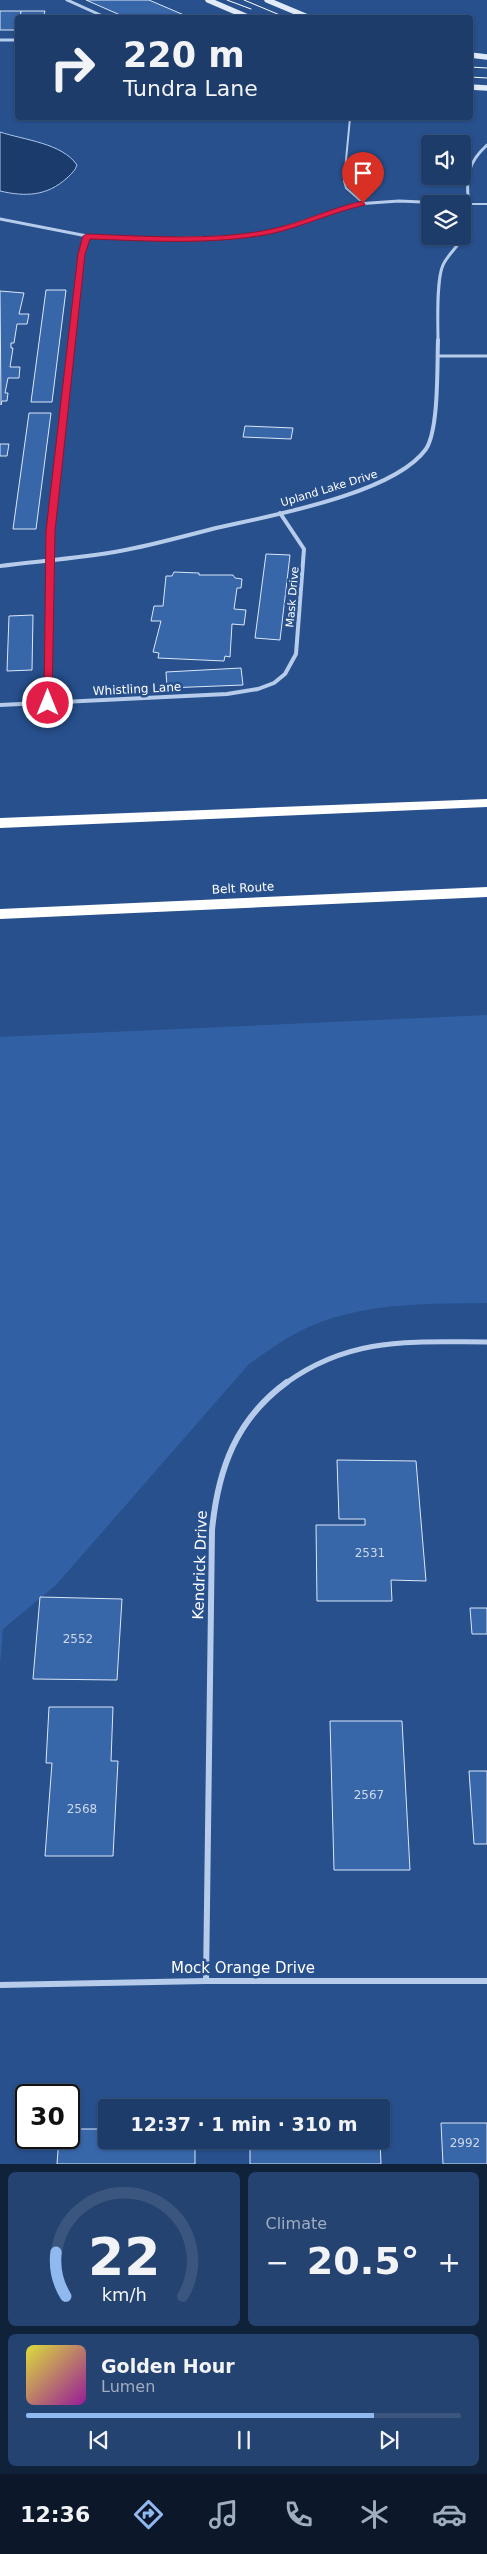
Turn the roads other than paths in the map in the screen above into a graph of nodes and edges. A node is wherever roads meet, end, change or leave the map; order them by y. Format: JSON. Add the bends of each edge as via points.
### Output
{"nodes":[{"id":1,"x":67,"y":0,"type":"edge"},
{"id":2,"x":208,"y":0,"type":"edge"},
{"id":3,"x":267,"y":0,"type":"edge"},
{"id":4,"x":100,"y":15,"type":"edge"},
{"id":5,"x":243,"y":15,"type":"edge"},
{"id":6,"x":303,"y":15,"type":"edge"},
{"id":7,"x":0,"y":40,"type":"edge"},
{"id":8,"x":15,"y":40,"type":"edge"},
{"id":9,"x":473,"y":55,"type":"edge"},
{"id":10,"x":487,"y":57,"type":"edge"},
{"id":11,"x":473,"y":87,"type":"edge"},
{"id":12,"x":487,"y":88,"type":"edge"},
{"id":13,"x":350,"y":120,"type":"edge"},
{"id":14,"x":487,"y":145,"type":"edge"},
{"id":15,"x":467,"y":195,"type":"edge"},
{"id":16,"x":421,"y":202,"type":"edge"},
{"id":17,"x":363,"y":203,"type":"junction"},
{"id":18,"x":471,"y":204,"type":"edge"},
{"id":19,"x":487,"y":204,"type":"edge"},
{"id":20,"x":0,"y":219,"type":"edge"},
{"id":21,"x":87,"y":236,"type":"junction"},
{"id":22,"x":459,"y":245,"type":"edge"},
{"id":23,"x":438,"y":356,"type":"junction"},
{"id":24,"x":487,"y":356,"type":"edge"},
{"id":25,"x":280,"y":512,"type":"junction"},
{"id":26,"x":49,"y":560,"type":"junction"},
{"id":27,"x":0,"y":566,"type":"edge"},
{"id":28,"x":274,"y":683,"type":"joint"},
{"id":29,"x":48,"y":703,"type":"junction"},
{"id":30,"x":0,"y":705,"type":"edge"},
{"id":31,"x":487,"y":803,"type":"edge"},
{"id":32,"x":0,"y":823,"type":"edge"},
{"id":33,"x":487,"y":892,"type":"edge"},
{"id":34,"x":0,"y":914,"type":"edge"},
{"id":35,"x":487,"y":1342,"type":"edge"},
{"id":36,"x":206,"y":1981,"type":"junction"},
{"id":37,"x":487,"y":1981,"type":"edge"},
{"id":38,"x":0,"y":1985,"type":"edge"}],
"edges":[{"from":1,"to":4,"type":"street"},
{"from":2,"to":5,"type":"street"},
{"from":3,"to":6,"type":"street"},
{"from":7,"to":8,"type":"street"},
{"from":9,"to":10,"type":"street"},
{"from":11,"to":12,"type":"street"},
{"from":13,"to":17,"type":"lane","via":[[344,181],[346,188]]},
{"from":14,"to":15,"type":"street","name":"Upland Lake Drive","via":[[474,156],[468,168]]},
{"from":16,"to":17,"type":"street"},
{"from":17,"to":21,"type":"street","via":[[271,232],[250,235],[165,239]]},
{"from":18,"to":19,"type":"lane"},
{"from":20,"to":21,"type":"street"},
{"from":21,"to":26,"type":"street","via":[[82,254]]},
{"from":22,"to":23,"type":"street","name":"Upland Lake Drive","via":[[442,266]]},
{"from":23,"to":24,"type":"lane"},
{"from":23,"to":25,"type":"street","name":"Upland Lake Drive","via":[[436,415],[427,447],[414,462],[357,491]]},
{"from":25,"to":26,"type":"street","name":"Upland Lake Drive","via":[[127,550]]},
{"from":25,"to":28,"type":"street","name":"Mask Drive","via":[[300,539],[305,557],[296,654],[285,674]]},
{"from":26,"to":27,"type":"street","name":"Upland Lake Drive"},
{"from":26,"to":29,"type":"street"},
{"from":28,"to":29,"type":"street","name":"Whistling Lane","via":[[227,694]]},
{"from":29,"to":30,"type":"street","name":"Whistling Lane"},
{"from":31,"to":32,"type":"highway"},
{"from":33,"to":34,"type":"highway","name":"Belt Route"},
{"from":35,"to":36,"type":"street","name":"Kendrick Drive","via":[[368,1346],[311,1366],[260,1406],[224,1464],[216,1494],[212,1530]]},
{"from":36,"to":37,"type":"street","name":"Mock Orange Drive"},
{"from":36,"to":38,"type":"street","name":"Mock Orange Drive"}]}
